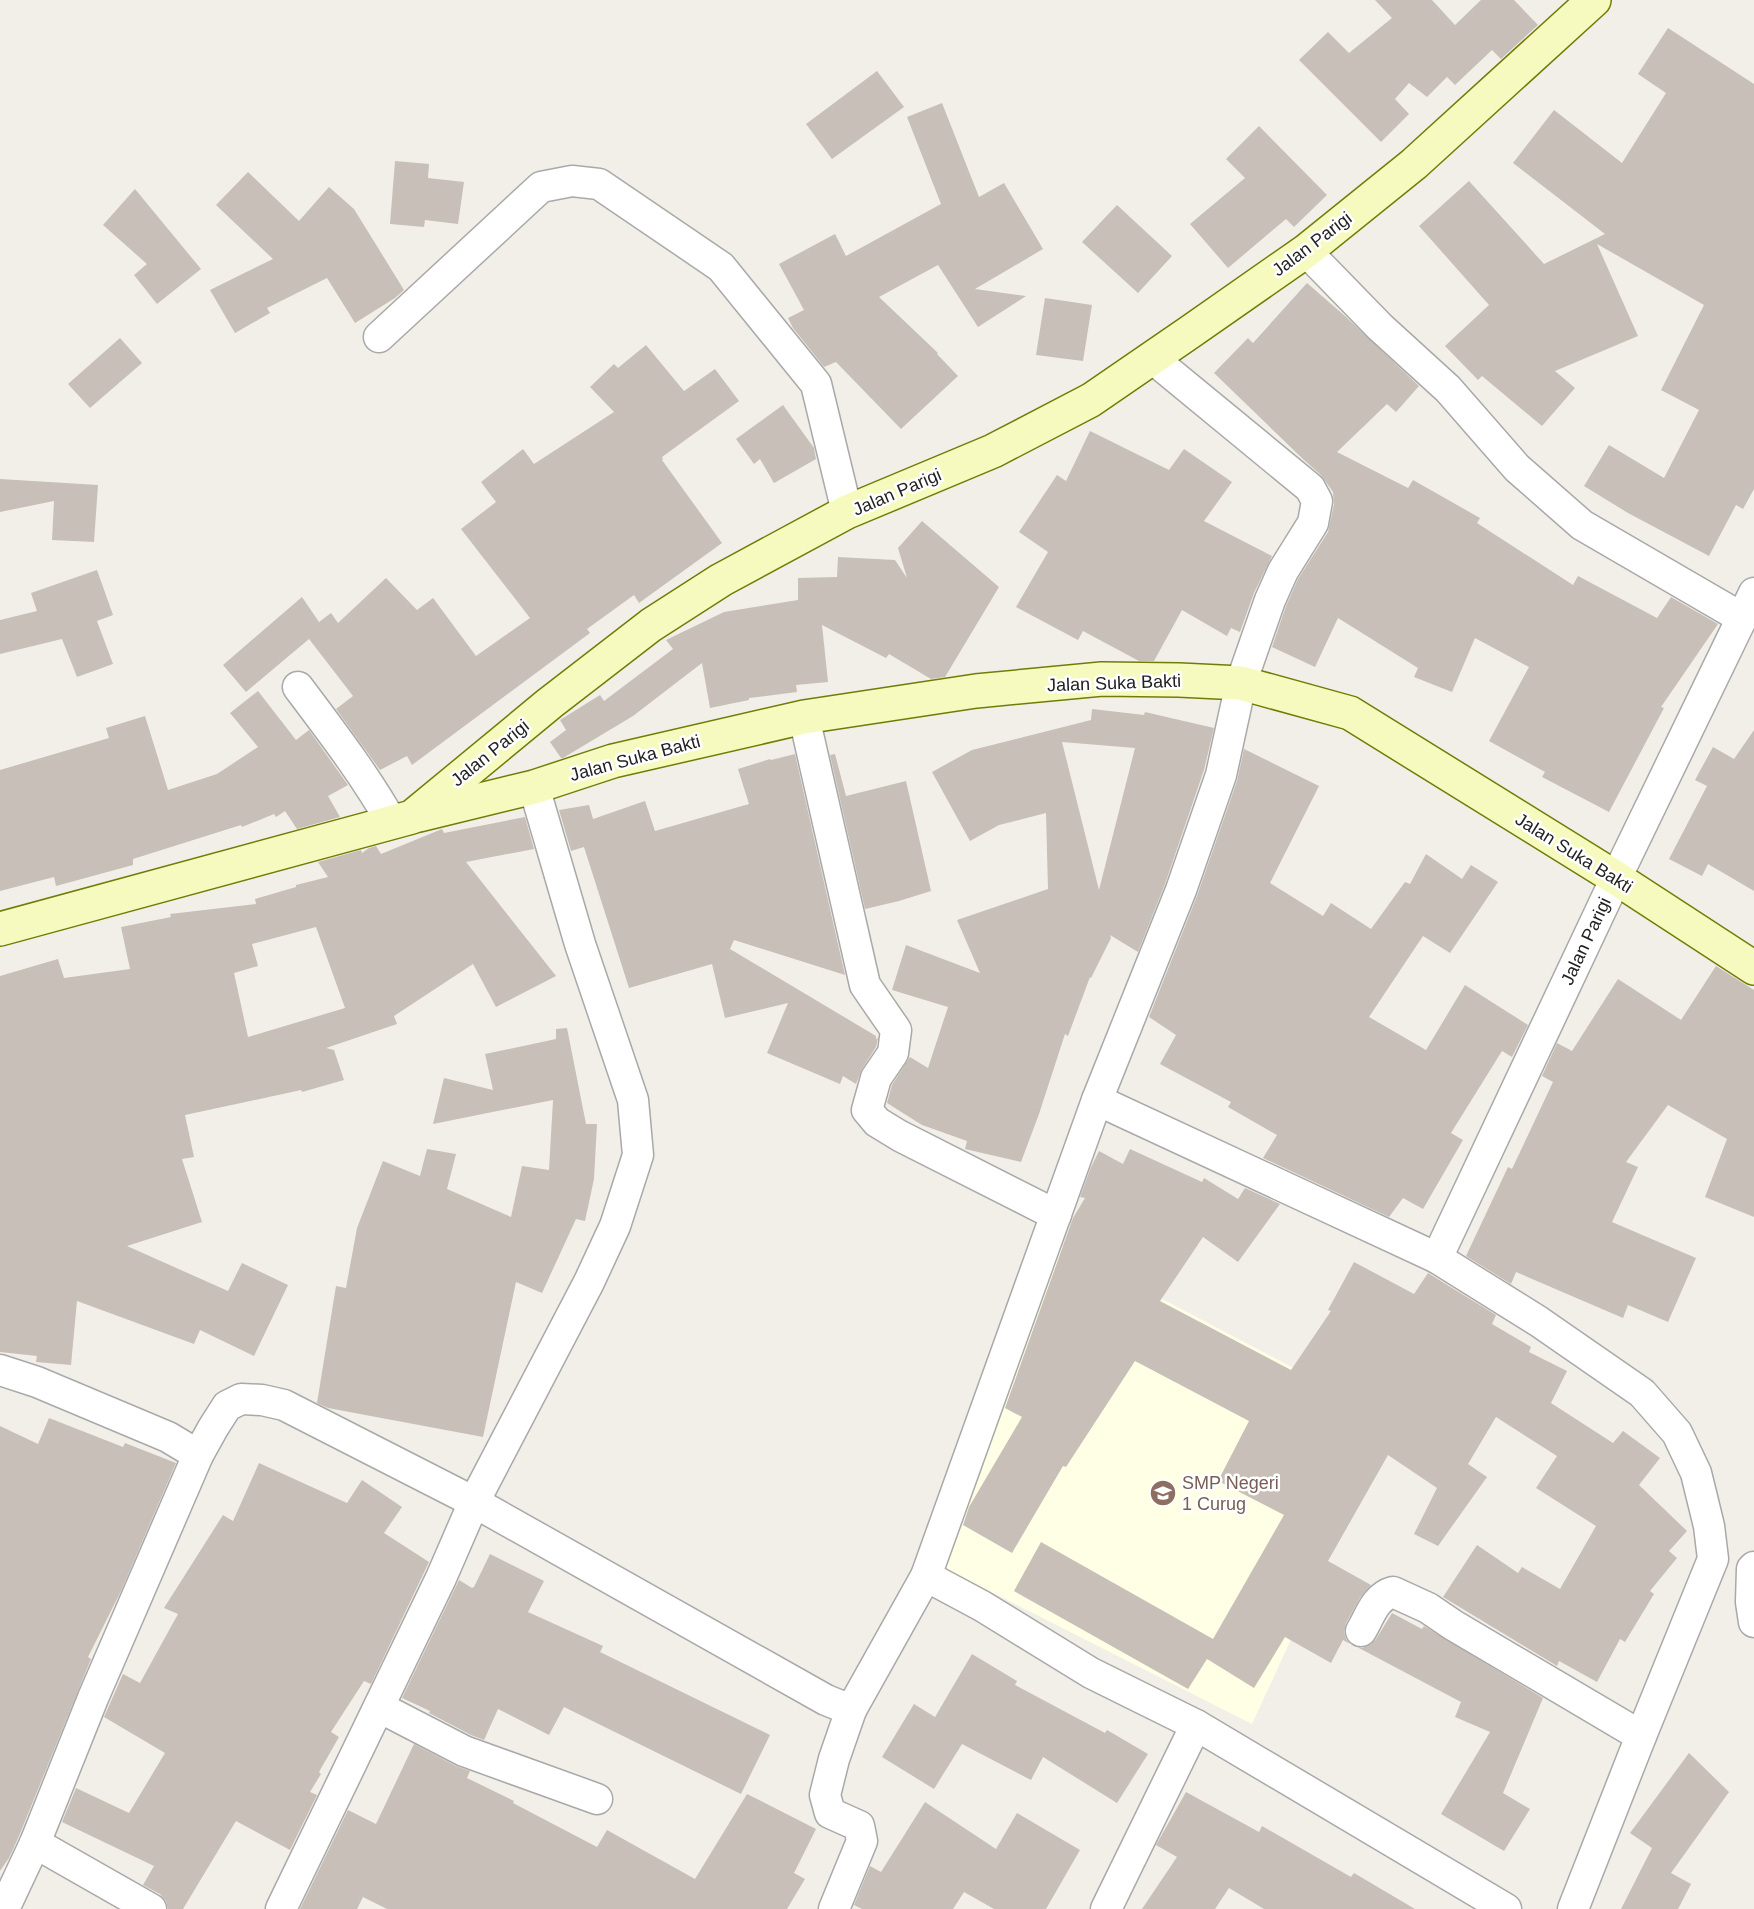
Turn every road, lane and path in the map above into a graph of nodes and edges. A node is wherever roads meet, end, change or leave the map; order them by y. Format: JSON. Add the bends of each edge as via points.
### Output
{"nodes":[{"id":1,"x":1594,"y":0,"type":"edge"},
{"id":2,"x":1306,"y":251,"type":"junction"},
{"id":3,"x":379,"y":338,"type":"dead end"},
{"id":4,"x":1152,"y":358,"type":"junction"},
{"id":5,"x":847,"y":513,"type":"junction"},
{"id":6,"x":1748,"y":606,"type":"edge"},
{"id":7,"x":1241,"y":683,"type":"junction"},
{"id":8,"x":298,"y":687,"type":"dead end"},
{"id":9,"x":804,"y":717,"type":"junction"},
{"id":10,"x":534,"y":787,"type":"junction"},
{"id":11,"x":402,"y":820,"type":"junction"},
{"id":12,"x":1616,"y":878,"type":"junction"},
{"id":13,"x":0,"y":929,"type":"edge"},
{"id":14,"x":1754,"y":968,"type":"edge"},
{"id":15,"x":1097,"y":1100,"type":"junction"},
{"id":16,"x":1056,"y":1215,"type":"junction"},
{"id":17,"x":1437,"y":1258,"type":"junction"},
{"id":18,"x":0,"y":1370,"type":"edge"},
{"id":19,"x":198,"y":1455,"type":"junction"},
{"id":20,"x":474,"y":1502,"type":"junction"},
{"id":21,"x":1754,"y":1567,"type":"edge"},
{"id":22,"x":926,"y":1575,"type":"junction"},
{"id":23,"x":1754,"y":1622,"type":"edge"},
{"id":24,"x":1361,"y":1631,"type":"dead end"},
{"id":25,"x":379,"y":1707,"type":"junction"},
{"id":26,"x":851,"y":1710,"type":"junction"},
{"id":27,"x":1196,"y":1725,"type":"junction"},
{"id":28,"x":1641,"y":1736,"type":"junction"},
{"id":29,"x":597,"y":1799,"type":"dead end"},
{"id":30,"x":35,"y":1843,"type":"junction"},
{"id":31,"x":1462,"y":1898,"type":"edge"},
{"id":32,"x":4,"y":1909,"type":"edge"},
{"id":33,"x":151,"y":1909,"type":"edge"},
{"id":34,"x":281,"y":1909,"type":"edge"},
{"id":35,"x":834,"y":1909,"type":"edge"},
{"id":36,"x":1106,"y":1909,"type":"edge"},
{"id":37,"x":1506,"y":1909,"type":"edge"},
{"id":38,"x":1573,"y":1909,"type":"edge"}],
"edges":[{"from":1,"to":2,"type":"main road","name":"Jalan Parigi","via":[[1414,164]]},
{"from":2,"to":4,"type":"main road","name":"Jalan Parigi"},
{"from":2,"to":6,"type":"street","via":[[1448,389],[1517,468],[1582,525]]},
{"from":3,"to":5,"type":"street","via":[[541,188],[572,181],[599,184],[721,267],[816,384]]},
{"from":4,"to":5,"type":"main road","name":"Jalan Parigi","via":[[1091,400],[993,451]]},
{"from":4,"to":7,"type":"street","via":[[1310,488],[1317,501],[1313,523],[1270,600]]},
{"from":5,"to":11,"type":"main road","name":"Jalan Parigi","via":[[721,580],[651,625]]},
{"from":6,"to":12,"type":"street","name":"Jalan Parigi"},
{"from":7,"to":9,"type":"main road","name":"Jalan Suka Bakti","via":[[1102,680],[976,691]]},
{"from":7,"to":12,"type":"main road","name":"Jalan Suka Bakti","via":[[1350,713]]},
{"from":7,"to":15,"type":"street","via":[[1221,775],[1181,890]]},
{"from":8,"to":11,"type":"street","via":[[379,801]]},
{"from":9,"to":10,"type":"main road","name":"Jalan Suka Bakti","via":[[612,760]]},
{"from":9,"to":16,"type":"street","via":[[865,985],[896,1030],[893,1053],[876,1078],[867,1110],[877,1122],[900,1136]]},
{"from":10,"to":11,"type":"main road","name":"Jalan Suka Bakti"},
{"from":10,"to":20,"type":"street","via":[[580,944],[633,1100],[638,1155],[615,1226],[589,1282]]},
{"from":11,"to":13,"type":"main road","name":"Jalan Parigi"},
{"from":12,"to":14,"type":"main road","name":"Jalan Suka Bakti"},
{"from":12,"to":17,"type":"street","name":"Jalan Parigi"},
{"from":15,"to":16,"type":"street"},
{"from":15,"to":17,"type":"street"},
{"from":16,"to":22,"type":"street"},
{"from":17,"to":28,"type":"street","via":[[1538,1321],[1641,1393],[1677,1432],[1696,1473],[1713,1559]]},
{"from":18,"to":19,"type":"street","via":[[168,1437]]},
{"from":19,"to":20,"type":"street","via":[[227,1406],[241,1399],[262,1400],[284,1406]]},
{"from":19,"to":30,"type":"street"},
{"from":20,"to":25,"type":"street"},
{"from":20,"to":26,"type":"street"},
{"from":21,"to":23,"type":"street"},
{"from":22,"to":26,"type":"street"},
{"from":22,"to":27,"type":"street","via":[[1091,1673]]},
{"from":24,"to":28,"type":"street","via":[[1378,1600],[1393,1592],[1428,1608]]},
{"from":25,"to":29,"type":"street","via":[[464,1751]]},
{"from":25,"to":34,"type":"street"},
{"from":26,"to":35,"type":"street","via":[[825,1795],[830,1813],[859,1826],[862,1841]]},
{"from":27,"to":31,"type":"street"},
{"from":27,"to":36,"type":"street"},
{"from":28,"to":38,"type":"street"},
{"from":30,"to":32,"type":"street"},
{"from":30,"to":33,"type":"street"},
{"from":31,"to":37,"type":"street"}]}
